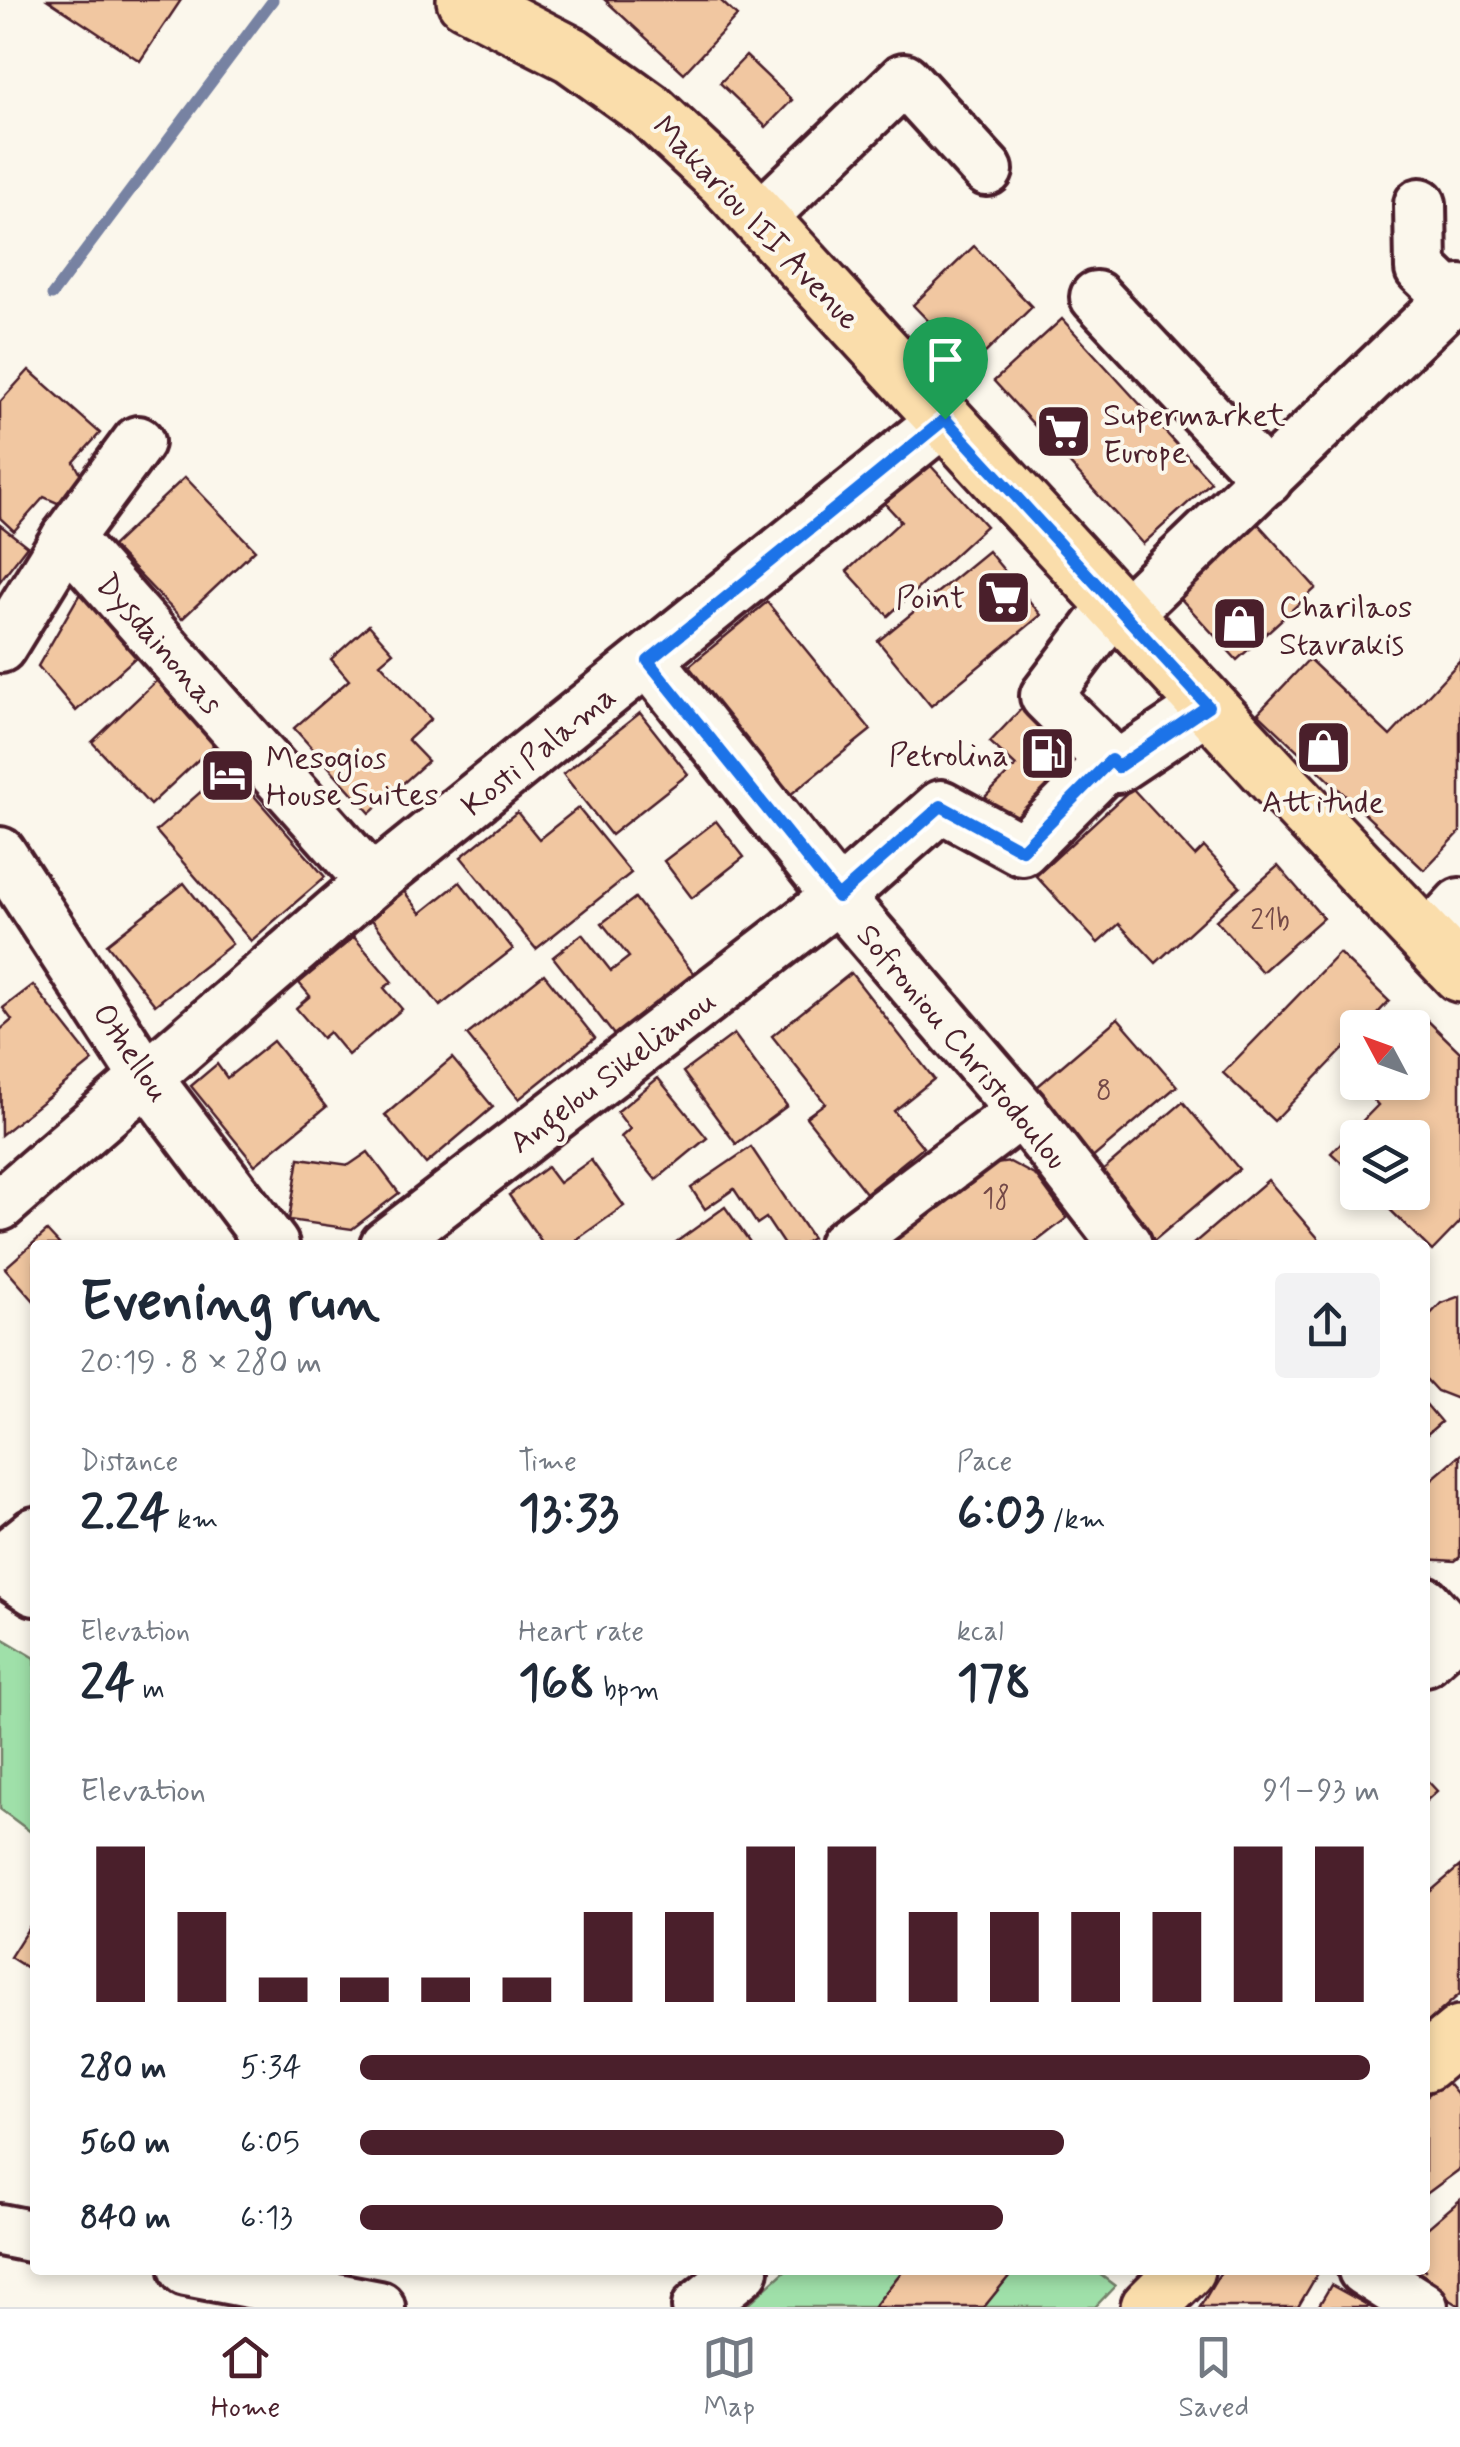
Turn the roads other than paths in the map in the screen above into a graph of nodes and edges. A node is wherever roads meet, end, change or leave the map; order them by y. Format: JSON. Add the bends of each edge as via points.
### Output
{"nodes":[{"id":1,"x":465,"y":0,"type":"edge"},
{"id":2,"x":987,"y":170,"type":"dead end"},
{"id":3,"x":1420,"y":204,"type":"dead end"},
{"id":4,"x":760,"y":218,"type":"junction"},
{"id":5,"x":1456,"y":295,"type":"edge"},
{"id":6,"x":1096,"y":297,"type":"dead end"},
{"id":7,"x":945,"y":419,"type":"junction"},
{"id":8,"x":138,"y":442,"type":"dead end"},
{"id":9,"x":1276,"y":470,"type":"junction"},
{"id":10,"x":67,"y":538,"type":"junction"},
{"id":11,"x":1120,"y":610,"type":"junction"},
{"id":12,"x":0,"y":648,"type":"edge"},
{"id":13,"x":648,"y":661,"type":"junction"},
{"id":14,"x":1208,"y":706,"type":"junction"},
{"id":15,"x":1111,"y":760,"type":"junction"},
{"id":16,"x":0,"y":853,"type":"edge"},
{"id":17,"x":372,"y":882,"type":"junction"},
{"id":18,"x":838,"y":897,"type":"junction"},
{"id":19,"x":1449,"y":940,"type":"edge"},
{"id":20,"x":147,"y":1079,"type":"junction"},
{"id":21,"x":1022,"y":1111,"type":"junction"},
{"id":22,"x":0,"y":1205,"type":"edge"},
{"id":23,"x":269,"y":1240,"type":"edge"},
{"id":24,"x":392,"y":1240,"type":"edge"},
{"id":25,"x":851,"y":1240,"type":"edge"},
{"id":26,"x":1122,"y":1240,"type":"edge"},
{"id":27,"x":30,"y":1537,"type":"edge"},
{"id":28,"x":0,"y":1564,"type":"edge"},
{"id":29,"x":30,"y":1586,"type":"edge"},
{"id":30,"x":1460,"y":2034,"type":"edge"},
{"id":31,"x":1430,"y":2059,"type":"edge"},
{"id":32,"x":0,"y":2230,"type":"edge"},
{"id":33,"x":30,"y":2237,"type":"edge"},
{"id":34,"x":184,"y":2275,"type":"edge"},
{"id":35,"x":227,"y":2275,"type":"edge"},
{"id":36,"x":737,"y":2275,"type":"edge"},
{"id":37,"x":1181,"y":2275,"type":"edge"},
{"id":38,"x":1372,"y":2275,"type":"edge"},
{"id":39,"x":374,"y":2293,"type":"edge"},
{"id":40,"x":172,"y":2307,"type":"edge"},
{"id":41,"x":698,"y":2307,"type":"edge"},
{"id":42,"x":1149,"y":2307,"type":"edge"},
{"id":43,"x":1422,"y":2307,"type":"edge"}],
"edges":[{"from":1,"to":4,"type":"main road","name":"Makariou III Avenue","via":[[572,56],[650,110]]},
{"from":2,"to":4,"type":"street","via":[[904,79]]},
{"from":3,"to":5,"type":"street","via":[[1421,269]]},
{"from":4,"to":7,"type":"main road","name":"Makariou III Avenue"},
{"from":5,"to":9,"type":"street"},
{"from":6,"to":9,"type":"street"},
{"from":7,"to":11,"type":"main road","name":"Makariou III Avenue"},
{"from":7,"to":13,"type":"street","name":"Kosti Palama"},
{"from":8,"to":10,"type":"street"},
{"from":9,"to":11,"type":"street"},
{"from":10,"to":12,"type":"street"},
{"from":10,"to":17,"type":"street","name":"Dysdainonas"},
{"from":11,"to":14,"type":"main road","name":"Makariou III Avenue"},
{"from":11,"to":15,"type":"street","via":[[1046,696]]},
{"from":13,"to":17,"type":"street","name":"Kosti Palama"},
{"from":13,"to":18,"type":"street","name":"Sofroniou Christodoulou"},
{"from":14,"to":15,"type":"street","via":[[1118,767]]},
{"from":14,"to":19,"type":"main road","name":"Makariou III Avenue"},
{"from":15,"to":18,"type":"street","name":"Angelou Sikelianou","via":[[1022,850],[941,806]]},
{"from":16,"to":20,"type":"street","name":"Othellou"},
{"from":17,"to":20,"type":"street","name":"Kosti Palama"},
{"from":18,"to":21,"type":"street","name":"Sofroniou Christodoulou"},
{"from":18,"to":24,"type":"street","name":"Angelou Sikelianou"},
{"from":20,"to":22,"type":"street","name":"Kosti Palama"},
{"from":20,"to":23,"type":"street","name":"Othellou"},
{"from":21,"to":25,"type":"street"},
{"from":21,"to":26,"type":"street","name":"Sofroniou Christodoulou"},
{"from":27,"to":28,"type":"street"},
{"from":28,"to":29,"type":"street"},
{"from":30,"to":31,"type":"main road"},
{"from":32,"to":33,"type":"street"},
{"from":34,"to":40,"type":"street"},
{"from":35,"to":39,"type":"street"},
{"from":36,"to":41,"type":"street"},
{"from":37,"to":42,"type":"main road"},
{"from":38,"to":43,"type":"street"}]}
